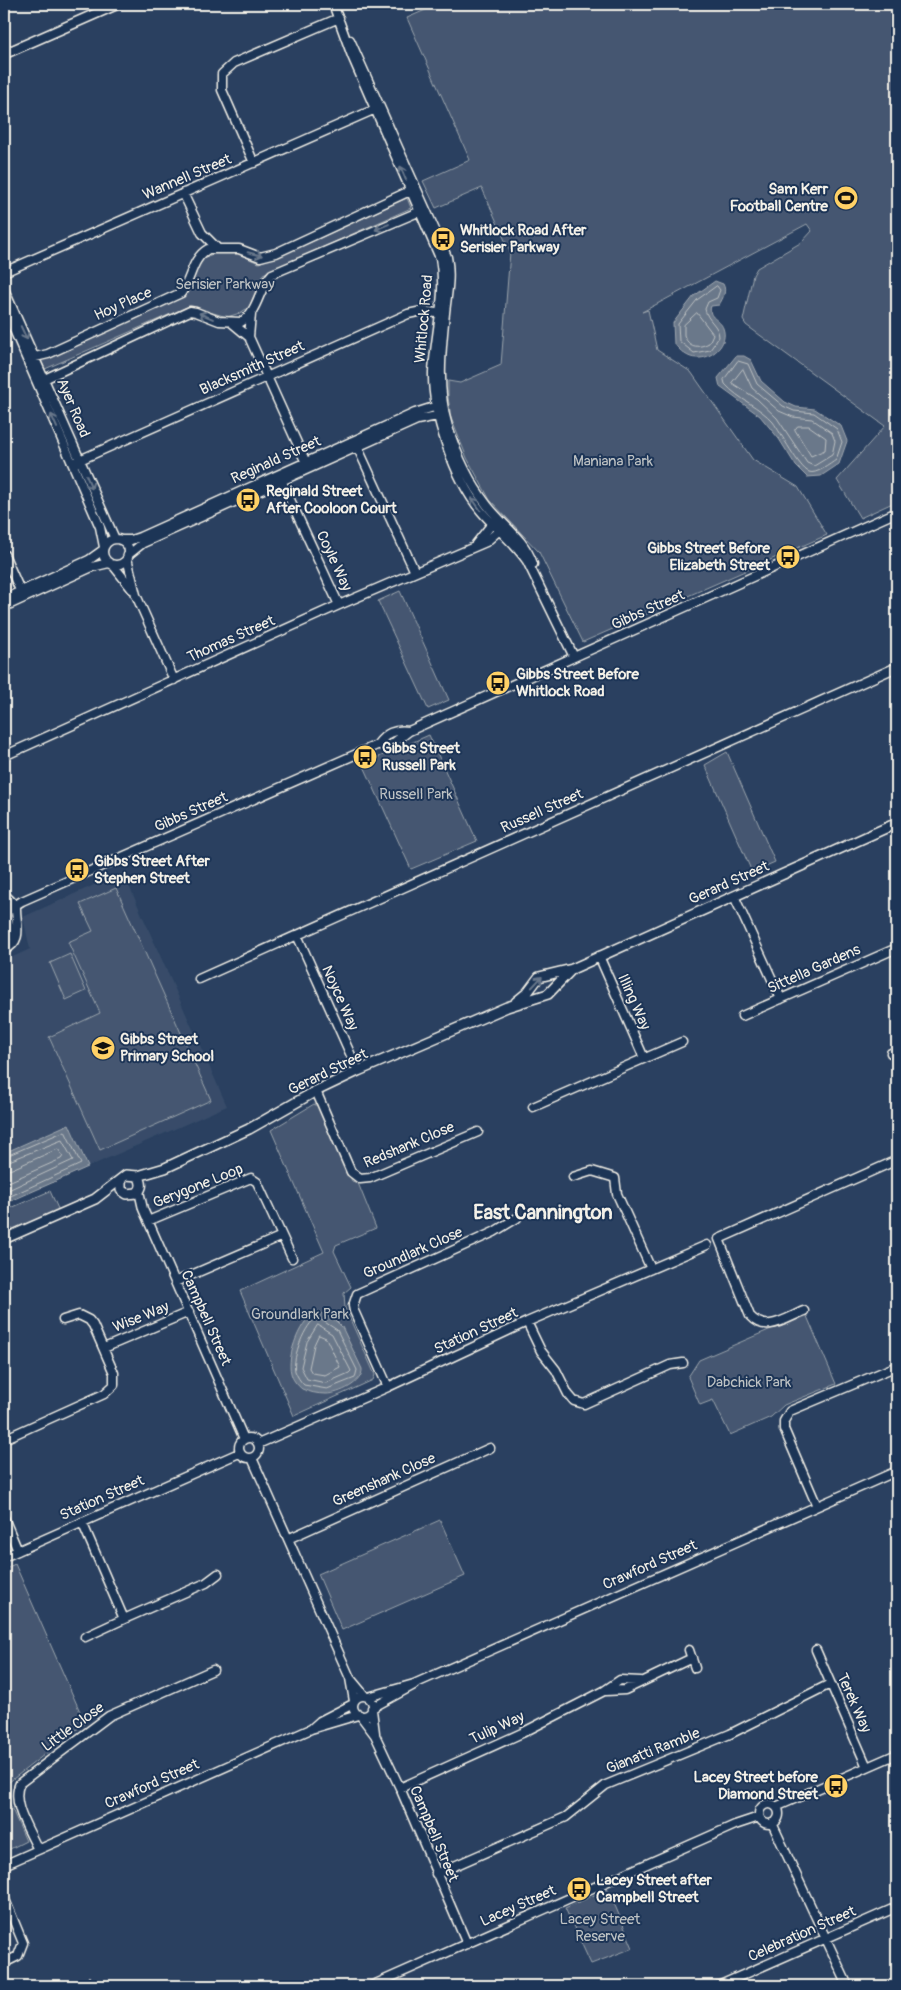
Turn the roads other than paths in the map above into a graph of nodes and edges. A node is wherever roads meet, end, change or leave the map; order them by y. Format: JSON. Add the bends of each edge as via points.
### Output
{"nodes":[{"id":1,"x":118,"y":4,"type":"edge"},
{"id":2,"x":332,"y":4,"type":"edge"},
{"id":3,"x":339,"y":18,"type":"junction"},
{"id":4,"x":4,"y":54,"type":"edge"},
{"id":5,"x":378,"y":108,"type":"junction"},
{"id":6,"x":254,"y":163,"type":"junction"},
{"id":7,"x":414,"y":189,"type":"junction"},
{"id":8,"x":183,"y":193,"type":"junction"},
{"id":9,"x":424,"y":210,"type":"junction"},
{"id":10,"x":202,"y":233,"type":"junction"},
{"id":11,"x":217,"y":248,"type":"junction"},
{"id":12,"x":206,"y":251,"type":"junction"},
{"id":13,"x":4,"y":272,"type":"edge"},
{"id":14,"x":4,"y":289,"type":"edge"},
{"id":15,"x":4,"y":307,"type":"edge"},
{"id":16,"x":442,"y":313,"type":"junction"},
{"id":17,"x":252,"y":314,"type":"junction"},
{"id":18,"x":231,"y":322,"type":"junction"},
{"id":19,"x":249,"y":337,"type":"junction"},
{"id":20,"x":31,"y":357,"type":"junction"},
{"id":21,"x":266,"y":377,"type":"junction"},
{"id":22,"x":42,"y":380,"type":"junction"},
{"id":23,"x":439,"y":405,"type":"junction"},
{"id":24,"x":441,"y":415,"type":"junction"},
{"id":25,"x":355,"y":443,"type":"junction"},
{"id":26,"x":76,"y":462,"type":"junction"},
{"id":27,"x":307,"y":465,"type":"junction"},
{"id":28,"x":280,"y":477,"type":"junction"},
{"id":29,"x":897,"y":512,"type":"edge"},
{"id":30,"x":495,"y":520,"type":"junction"},
{"id":31,"x":502,"y":527,"type":"junction"},
{"id":32,"x":118,"y":540,"type":"junction"},
{"id":33,"x":470,"y":548,"type":"junction"},
{"id":34,"x":103,"y":549,"type":"junction"},
{"id":35,"x":4,"y":554,"type":"edge"},
{"id":36,"x":128,"y":556,"type":"junction"},
{"id":37,"x":111,"y":564,"type":"junction"},
{"id":38,"x":415,"y":572,"type":"junction"},
{"id":39,"x":22,"y":595,"type":"junction"},
{"id":40,"x":136,"y":595,"type":"junction"},
{"id":41,"x":4,"y":599,"type":"edge"},
{"id":42,"x":339,"y":605,"type":"junction"},
{"id":43,"x":4,"y":607,"type":"edge"},
{"id":44,"x":574,"y":658,"type":"junction"},
{"id":45,"x":897,"y":666,"type":"edge"},
{"id":46,"x":174,"y":680,"type":"junction"},
{"id":47,"x":4,"y":756,"type":"edge"},
{"id":48,"x":897,"y":823,"type":"edge"},
{"id":49,"x":4,"y":894,"type":"edge"},
{"id":50,"x":734,"y":896,"type":"junction"},
{"id":51,"x":11,"y":909,"type":"edge"},
{"id":52,"x":297,"y":935,"type":"junction"},
{"id":53,"x":4,"y":943,"type":"edge"},
{"id":54,"x":897,"y":948,"type":"edge"},
{"id":55,"x":4,"y":950,"type":"edge"},
{"id":56,"x":599,"y":956,"type":"junction"},
{"id":57,"x":572,"y":969,"type":"junction"},
{"id":58,"x":198,"y":979,"type":"dead end"},
{"id":59,"x":781,"y":999,"type":"junction"},
{"id":60,"x":507,"y":1007,"type":"junction"},
{"id":61,"x":742,"y":1016,"type":"dead end"},
{"id":62,"x":682,"y":1042,"type":"dead end"},
{"id":63,"x":644,"y":1058,"type":"junction"},
{"id":64,"x":358,"y":1071,"type":"junction"},
{"id":65,"x":316,"y":1091,"type":"junction"},
{"id":66,"x":533,"y":1107,"type":"dead end"},
{"id":67,"x":478,"y":1132,"type":"dead end"},
{"id":68,"x":897,"y":1160,"type":"edge"},
{"id":69,"x":164,"y":1168,"type":"junction"},
{"id":70,"x":138,"y":1176,"type":"junction"},
{"id":71,"x":573,"y":1178,"type":"dead end"},
{"id":72,"x":121,"y":1180,"type":"junction"},
{"id":73,"x":134,"y":1191,"type":"junction"},
{"id":74,"x":95,"y":1199,"type":"junction"},
{"id":75,"x":517,"y":1218,"type":"dead end"},
{"id":76,"x":148,"y":1221,"type":"junction"},
{"id":77,"x":282,"y":1236,"type":"junction"},
{"id":78,"x":4,"y":1238,"type":"edge"},
{"id":79,"x":707,"y":1245,"type":"dead end"},
{"id":80,"x":292,"y":1258,"type":"dead end"},
{"id":81,"x":651,"y":1269,"type":"junction"},
{"id":82,"x":175,"y":1282,"type":"junction"},
{"id":83,"x":804,"y":1311,"type":"dead end"},
{"id":84,"x":188,"y":1312,"type":"junction"},
{"id":85,"x":64,"y":1320,"type":"dead end"},
{"id":86,"x":527,"y":1322,"type":"junction"},
{"id":87,"x":104,"y":1348,"type":"junction"},
{"id":88,"x":683,"y":1364,"type":"dead end"},
{"id":89,"x":897,"y":1366,"type":"edge"},
{"id":90,"x":388,"y":1387,"type":"junction"},
{"id":91,"x":4,"y":1439,"type":"edge"},
{"id":92,"x":244,"y":1439,"type":"junction"},
{"id":93,"x":258,"y":1444,"type":"junction"},
{"id":94,"x":490,"y":1448,"type":"dead end"},
{"id":95,"x":239,"y":1452,"type":"junction"},
{"id":96,"x":252,"y":1458,"type":"junction"},
{"id":97,"x":897,"y":1470,"type":"edge"},
{"id":98,"x":817,"y":1506,"type":"junction"},
{"id":99,"x":4,"y":1518,"type":"edge"},
{"id":100,"x":82,"y":1522,"type":"junction"},
{"id":101,"x":290,"y":1538,"type":"junction"},
{"id":102,"x":18,"y":1551,"type":"junction"},
{"id":103,"x":4,"y":1557,"type":"edge"},
{"id":104,"x":218,"y":1574,"type":"dead end"},
{"id":105,"x":124,"y":1619,"type":"junction"},
{"id":106,"x":85,"y":1637,"type":"dead end"},
{"id":107,"x":689,"y":1650,"type":"dead end"},
{"id":108,"x":816,"y":1650,"type":"dead end"},
{"id":109,"x":692,"y":1658,"type":"junction"},
{"id":110,"x":696,"y":1668,"type":"dead end"},
{"id":111,"x":213,"y":1670,"type":"dead end"},
{"id":112,"x":350,"y":1678,"type":"junction"},
{"id":113,"x":414,"y":1684,"type":"junction"},
{"id":114,"x":830,"y":1684,"type":"junction"},
{"id":115,"x":366,"y":1697,"type":"junction"},
{"id":116,"x":353,"y":1703,"type":"junction"},
{"id":117,"x":372,"y":1709,"type":"junction"},
{"id":118,"x":359,"y":1715,"type":"junction"},
{"id":119,"x":312,"y":1729,"type":"junction"},
{"id":120,"x":375,"y":1735,"type":"junction"},
{"id":121,"x":897,"y":1754,"type":"edge"},
{"id":122,"x":867,"y":1767,"type":"junction"},
{"id":123,"x":400,"y":1788,"type":"junction"},
{"id":124,"x":776,"y":1807,"type":"junction"},
{"id":125,"x":760,"y":1817,"type":"junction"},
{"id":126,"x":772,"y":1823,"type":"junction"},
{"id":127,"x":38,"y":1850,"type":"junction"},
{"id":128,"x":4,"y":1865,"type":"edge"},
{"id":129,"x":436,"y":1874,"type":"junction"},
{"id":130,"x":4,"y":1897,"type":"edge"},
{"id":131,"x":897,"y":1908,"type":"edge"},
{"id":132,"x":827,"y":1939,"type":"junction"},
{"id":133,"x":467,"y":1944,"type":"junction"},
{"id":134,"x":4,"y":1963,"type":"edge"},
{"id":135,"x":371,"y":1986,"type":"edge"},
{"id":136,"x":718,"y":1986,"type":"edge"},
{"id":137,"x":848,"y":1986,"type":"edge"}],
"edges":[{"from":1,"to":4,"type":"street"},
{"from":2,"to":3,"type":"street","name":"Whitlock Road"},
{"from":3,"to":5,"type":"street","name":"Whitlock Road","via":[[352,56]]},
{"from":3,"to":6,"type":"street","via":[[234,63],[222,74],[222,90]]},
{"from":5,"to":6,"type":"street","name":"Wannell Street"},
{"from":5,"to":7,"type":"street","name":"Whitlock Road"},
{"from":6,"to":8,"type":"street","name":"Wannell Street"},
{"from":7,"to":9,"type":"street","name":"Whitlock Road"},
{"from":11,"to":7,"type":"street","one_way":true,"via":[[239,249],[260,257]]},
{"from":8,"to":10,"type":"street"},
{"from":8,"to":13,"type":"street","name":"Wannell Street"},
{"from":9,"to":16,"type":"street","name":"Whitlock Road","via":[[440,258]]},
{"from":9,"to":17,"type":"street","one_way":true,"via":[[272,274],[265,281]]},
{"from":10,"to":11,"type":"street"},
{"from":10,"to":12,"type":"street"},
{"from":11,"to":12,"type":"street"},
{"from":12,"to":20,"type":"street","name":"Hoy Place","via":[[192,266],[188,284],[181,293],[48,354]]},
{"from":14,"to":20,"type":"street","name":"Ayer Road","one_way":true},
{"from":15,"to":20,"type":"street","name":"Ayer Road"},
{"from":16,"to":21,"type":"street","name":"Blacksmith Street","via":[[422,311],[408,314]]},
{"from":16,"to":23,"type":"street","name":"Whitlock Road","via":[[433,372]]},
{"from":17,"to":18,"type":"street","via":[[241,322]]},
{"from":17,"to":19,"type":"street"},
{"from":18,"to":19,"type":"street"},
{"from":18,"to":22,"type":"street","one_way":true,"via":[[190,312]]},
{"from":19,"to":21,"type":"street"},
{"from":20,"to":22,"type":"street","name":"Ayer Road"},
{"from":21,"to":26,"type":"street","name":"Blacksmith Street"},
{"from":21,"to":27,"type":"street"},
{"from":22,"to":26,"type":"street","name":"Ayer Road"},
{"from":23,"to":24,"type":"street","name":"Whitlock Road"},
{"from":23,"to":25,"type":"street","name":"Reginald Street"},
{"from":24,"to":25,"type":"street","name":"Reginald Street","via":[[417,420]]},
{"from":24,"to":30,"type":"street","name":"Whitlock Road","via":[[476,489]]},
{"from":25,"to":27,"type":"street","name":"Reginald Street"},
{"from":25,"to":38,"type":"street"},
{"from":26,"to":32,"type":"street","name":"Ayer Road","one_way":true},
{"from":26,"to":34,"type":"street","name":"Ayer Road","via":[[100,527]]},
{"from":27,"to":28,"type":"street","name":"Reginald Street"},
{"from":28,"to":32,"type":"street","name":"Reginald Street","via":[[140,537]]},
{"from":28,"to":36,"type":"street","name":"Reginald Street","via":[[143,543]]},
{"from":28,"to":42,"type":"street","name":"Coyle Way"},
{"from":29,"to":44,"type":"street","name":"Gibbs Street"},
{"from":30,"to":31,"type":"street","name":"Whitlock Road"},
{"from":30,"to":33,"type":"street","name":"Thomas Street","via":[[482,539]]},
{"from":31,"to":33,"type":"street","name":"Thomas Street","via":[[486,542]]},
{"from":31,"to":44,"type":"street","name":"Whitlock Road","via":[[527,549],[538,582]]},
{"from":32,"to":34,"type":"street","via":[[108,542]]},
{"from":32,"to":36,"type":"street","via":[[128,548]]},
{"from":33,"to":38,"type":"street","name":"Thomas Street"},
{"from":34,"to":37,"type":"street"},
{"from":34,"to":39,"type":"street","via":[[89,560]]},
{"from":35,"to":39,"type":"street"},
{"from":36,"to":37,"type":"street","via":[[121,564]]},
{"from":36,"to":40,"type":"street"},
{"from":37,"to":39,"type":"street","via":[[92,566]]},
{"from":37,"to":40,"type":"street"},
{"from":38,"to":42,"type":"street","name":"Thomas Street"},
{"from":39,"to":41,"type":"street"},
{"from":39,"to":43,"type":"street"},
{"from":40,"to":46,"type":"street"},
{"from":42,"to":46,"type":"street","name":"Thomas Street"},
{"from":44,"to":51,"type":"street","name":"Gibbs Street","via":[[409,731],[390,745],[377,745]]},
{"from":45,"to":52,"type":"street","name":"Russell Street"},
{"from":46,"to":47,"type":"street","name":"Thomas Street"},
{"from":48,"to":50,"type":"street","name":"Gerard Street"},
{"from":49,"to":51,"type":"street"},
{"from":50,"to":56,"type":"street","name":"Gerard Street"},
{"from":50,"to":59,"type":"street"},
{"from":51,"to":53,"type":"street","via":[[7,916],[11,932]]},
{"from":51,"to":55,"type":"street","via":[[18,934],[13,945]]},
{"from":52,"to":58,"type":"street","name":"Russell Street"},
{"from":52,"to":64,"type":"street","name":"Noyce Way"},
{"from":54,"to":59,"type":"street","name":"Sittella Gardens"},
{"from":56,"to":57,"type":"street","name":"Gerard Street"},
{"from":56,"to":63,"type":"street","name":"Illing Way"},
{"from":57,"to":60,"type":"street","name":"Gerard Street","via":[[548,994]]},
{"from":60,"to":57,"type":"street","name":"Gerard Street","one_way":true,"via":[[527,993],[539,978]]},
{"from":59,"to":61,"type":"street","name":"Sittella Gardens"},
{"from":60,"to":64,"type":"street","name":"Gerard Street"},
{"from":62,"to":63,"type":"street"},
{"from":63,"to":66,"type":"street"},
{"from":64,"to":65,"type":"street","name":"Gerard Street"},
{"from":65,"to":67,"type":"street","name":"Redshank Close","via":[[351,1172],[360,1179],[370,1178]]},
{"from":65,"to":69,"type":"street","name":"Gerard Street","via":[[249,1129]]},
{"from":68,"to":83,"type":"street","via":[[719,1239],[750,1316],[756,1322],[765,1326],[774,1324]]},
{"from":69,"to":70,"type":"street","name":"Gerard Street"},
{"from":69,"to":73,"type":"street","name":"Gerard Street"},
{"from":70,"to":72,"type":"street","name":"Gerard Street","via":[[129,1174]]},
{"from":70,"to":73,"type":"street"},
{"from":71,"to":81,"type":"street","via":[[592,1170],[615,1178],[617,1194]]},
{"from":72,"to":73,"type":"street","via":[[120,1186]]},
{"from":72,"to":74,"type":"street","name":"Gerard Street"},
{"from":73,"to":74,"type":"street","name":"Gerard Street"},
{"from":73,"to":76,"type":"street","name":"Campbell Street"},
{"from":74,"to":78,"type":"street","name":"Gerard Street"},
{"from":75,"to":90,"type":"street","name":"Groundlark Close","via":[[494,1232],[357,1294],[354,1311]]},
{"from":76,"to":77,"type":"street","name":"Gerygone Loop","via":[[251,1178],[257,1182]]},
{"from":76,"to":82,"type":"street","name":"Campbell Street"},
{"from":77,"to":80,"type":"street","name":"Gerygone Loop"},
{"from":77,"to":82,"type":"street"},
{"from":79,"to":81,"type":"street","name":"Station Street"},
{"from":81,"to":86,"type":"street","name":"Station Street"},
{"from":82,"to":84,"type":"street","name":"Campbell Street"},
{"from":84,"to":87,"type":"street","name":"Wise Way"},
{"from":84,"to":92,"type":"street","name":"Campbell Street"},
{"from":85,"to":87,"type":"street","via":[[79,1315],[89,1320]]},
{"from":86,"to":88,"type":"street","via":[[568,1394],[584,1404],[670,1365]]},
{"from":86,"to":90,"type":"street","name":"Station Street"},
{"from":87,"to":91,"type":"street","via":[[115,1379],[110,1391]]},
{"from":89,"to":98,"type":"street","via":[[790,1411],[786,1416],[784,1429]]},
{"from":90,"to":93,"type":"street","name":"Station Street"},
{"from":92,"to":93,"type":"street"},
{"from":92,"to":95,"type":"street","via":[[240,1442]]},
{"from":93,"to":96,"type":"street","via":[[259,1450]]},
{"from":94,"to":101,"type":"street","name":"Greenshank Close"},
{"from":95,"to":96,"type":"street"},
{"from":95,"to":100,"type":"street","name":"Station Street"},
{"from":96,"to":101,"type":"street"},
{"from":97,"to":98,"type":"street","name":"Crawford Street"},
{"from":98,"to":113,"type":"street","name":"Crawford Street"},
{"from":99,"to":102,"type":"street"},
{"from":100,"to":102,"type":"street","name":"Station Street"},
{"from":100,"to":105,"type":"street"},
{"from":101,"to":112,"type":"street"},
{"from":102,"to":103,"type":"street","name":"Station Street"},
{"from":104,"to":105,"type":"street","via":[[206,1583]]},
{"from":105,"to":106,"type":"street"},
{"from":107,"to":109,"type":"street"},
{"from":108,"to":114,"type":"street","name":"Terek Way"},
{"from":109,"to":110,"type":"street"},
{"from":109,"to":123,"type":"street","name":"Tulip Way","via":[[641,1681],[620,1680],[522,1732]]},
{"from":111,"to":127,"type":"street","name":"Little Close","via":[[109,1716],[20,1783],[17,1801]]},
{"from":112,"to":115,"type":"street"},
{"from":112,"to":116,"type":"street"},
{"from":113,"to":115,"type":"street","name":"Crawford Street"},
{"from":113,"to":117,"type":"street","name":"Crawford Street"},
{"from":114,"to":122,"type":"street","name":"Terek Way"},
{"from":114,"to":129,"type":"street","name":"Gianatti Ramble","via":[[730,1734],[606,1785],[566,1817]]},
{"from":115,"to":116,"type":"street","via":[[358,1697]]},
{"from":115,"to":117,"type":"street","via":[[372,1702]]},
{"from":116,"to":118,"type":"street","via":[[354,1711]]},
{"from":116,"to":119,"type":"street","name":"Crawford Street"},
{"from":117,"to":118,"type":"street","via":[[367,1715]]},
{"from":117,"to":120,"type":"street","name":"Campbell Street"},
{"from":118,"to":119,"type":"street","name":"Crawford Street"},
{"from":118,"to":120,"type":"street","name":"Campbell Street"},
{"from":119,"to":127,"type":"street","name":"Crawford Street"},
{"from":120,"to":123,"type":"street","name":"Campbell Street"},
{"from":121,"to":122,"type":"street"},
{"from":122,"to":124,"type":"street"},
{"from":123,"to":129,"type":"street","name":"Campbell Street"},
{"from":124,"to":125,"type":"street","via":[[771,1804],[762,1806]]},
{"from":124,"to":126,"type":"street","via":[[779,1814]]},
{"from":125,"to":126,"type":"street","via":[[767,1824]]},
{"from":125,"to":133,"type":"street","name":"Lacey Street"},
{"from":126,"to":132,"type":"street"},
{"from":127,"to":128,"type":"street","name":"Crawford Street"},
{"from":129,"to":133,"type":"street","name":"Campbell Street"},
{"from":130,"to":134,"type":"street","via":[[23,1943],[18,1956]]},
{"from":131,"to":132,"type":"street","name":"Celebration Street"},
{"from":132,"to":136,"type":"street","name":"Celebration Street"},
{"from":132,"to":137,"type":"street"},
{"from":133,"to":135,"type":"street","name":"Lacey Street"}]}
